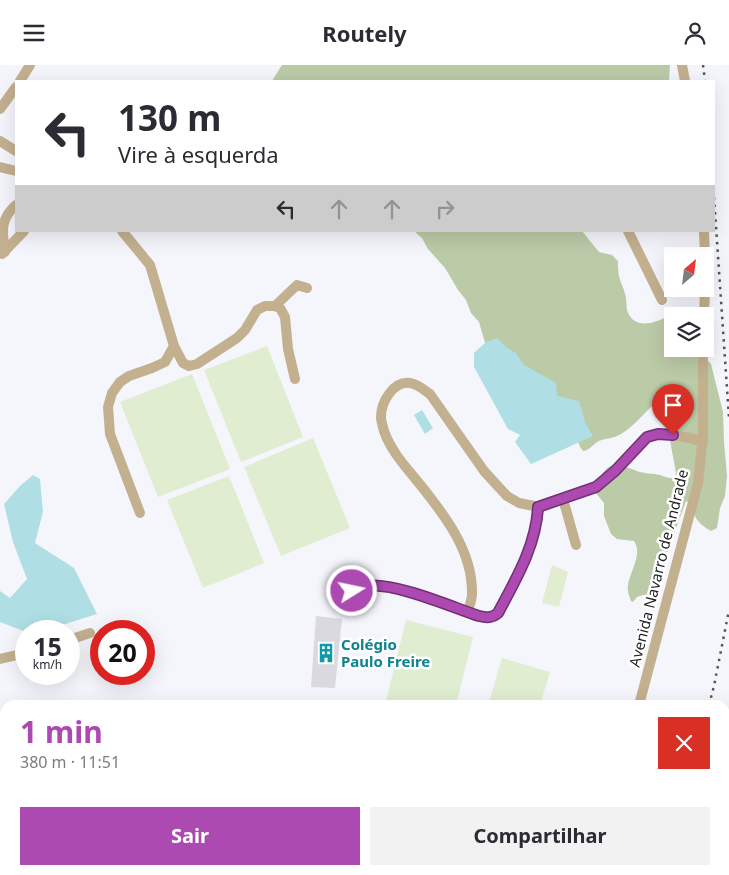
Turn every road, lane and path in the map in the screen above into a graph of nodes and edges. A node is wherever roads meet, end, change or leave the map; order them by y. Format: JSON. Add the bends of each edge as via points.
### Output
{"nodes":[{"id":1,"x":30,"y":65,"type":"edge"},
{"id":2,"x":682,"y":65,"type":"edge"},
{"id":3,"x":21,"y":80,"type":"edge"},
{"id":4,"x":685,"y":80,"type":"edge"},
{"id":5,"x":15,"y":88,"type":"edge"},
{"id":6,"x":0,"y":109,"type":"edge"},
{"id":7,"x":0,"y":141,"type":"edge"},
{"id":8,"x":15,"y":150,"type":"edge"},
{"id":9,"x":0,"y":167,"type":"edge"},
{"id":10,"x":15,"y":171,"type":"edge"},
{"id":11,"x":15,"y":206,"type":"edge"},
{"id":12,"x":1,"y":225,"type":"edge"},
{"id":13,"x":23,"y":232,"type":"edge"},
{"id":14,"x":123,"y":232,"type":"edge"},
{"id":15,"x":628,"y":232,"type":"edge"},
{"id":16,"x":704,"y":232,"type":"edge"},
{"id":17,"x":705,"y":247,"type":"edge"},
{"id":18,"x":2,"y":254,"type":"edge"},
{"id":19,"x":307,"y":288,"type":"dead end"},
{"id":20,"x":662,"y":300,"type":"dead end"},
{"id":21,"x":275,"y":306,"type":"junction"},
{"id":22,"x":174,"y":346,"type":"junction"},
{"id":23,"x":703,"y":357,"type":"edge"},
{"id":24,"x":295,"y":379,"type":"dead end"},
{"id":25,"x":703,"y":442,"type":"junction"},
{"id":26,"x":563,"y":499,"type":"junction"},
{"id":27,"x":538,"y":507,"type":"junction"},
{"id":28,"x":140,"y":513,"type":"dead end"},
{"id":29,"x":576,"y":545,"type":"dead end"},
{"id":30,"x":352,"y":591,"type":"dead end"},
{"id":31,"x":468,"y":612,"type":"junction"},
{"id":32,"x":90,"y":633,"type":"dead end"},
{"id":33,"x":80,"y":636,"type":"edge"},
{"id":34,"x":15,"y":656,"type":"edge"},
{"id":35,"x":0,"y":659,"type":"edge"},
{"id":36,"x":640,"y":700,"type":"edge"}],
"edges":[{"from":1,"to":3,"type":"street"},
{"from":2,"to":4,"type":"street"},
{"from":5,"to":6,"type":"street"},
{"from":7,"to":8,"type":"street"},
{"from":9,"to":10,"type":"street"},
{"from":11,"to":12,"type":"street","via":[[7,212]]},
{"from":12,"to":18,"type":"street"},
{"from":13,"to":18,"type":"street"},
{"from":14,"to":22,"type":"street","via":[[150,265]]},
{"from":15,"to":20,"type":"street"},
{"from":16,"to":17,"type":"street"},
{"from":19,"to":21,"type":"street","via":[[297,285]]},
{"from":21,"to":22,"type":"street","via":[[257,310],[245,330],[197,364],[189,366],[183,363]]},
{"from":21,"to":24,"type":"street","via":[[285,317]]},
{"from":22,"to":28,"type":"street","via":[[165,362],[120,382],[108,407],[110,434]]},
{"from":23,"to":25,"type":"street","name":"Avenida Navarro de Andrade"},
{"from":25,"to":26,"type":"street","via":[[673,435],[647,437],[596,487]]},
{"from":25,"to":36,"type":"street","name":"Avenida Navarro de Andrade","via":[[698,483]]},
{"from":26,"to":27,"type":"street"},
{"from":26,"to":29,"type":"street"},
{"from":27,"to":31,"type":"street","via":[[538,524],[532,546],[498,613],[487,618]]},
{"from":27,"to":31,"type":"street","via":[[519,503],[507,496],[484,471],[430,394],[410,383],[392,389],[382,407],[385,433],[396,455],[451,526],[464,551],[472,595]]},
{"from":30,"to":31,"type":"street","via":[[367,586],[390,588]]},
{"from":32,"to":33,"type":"street"},
{"from":34,"to":35,"type":"street"}]}
